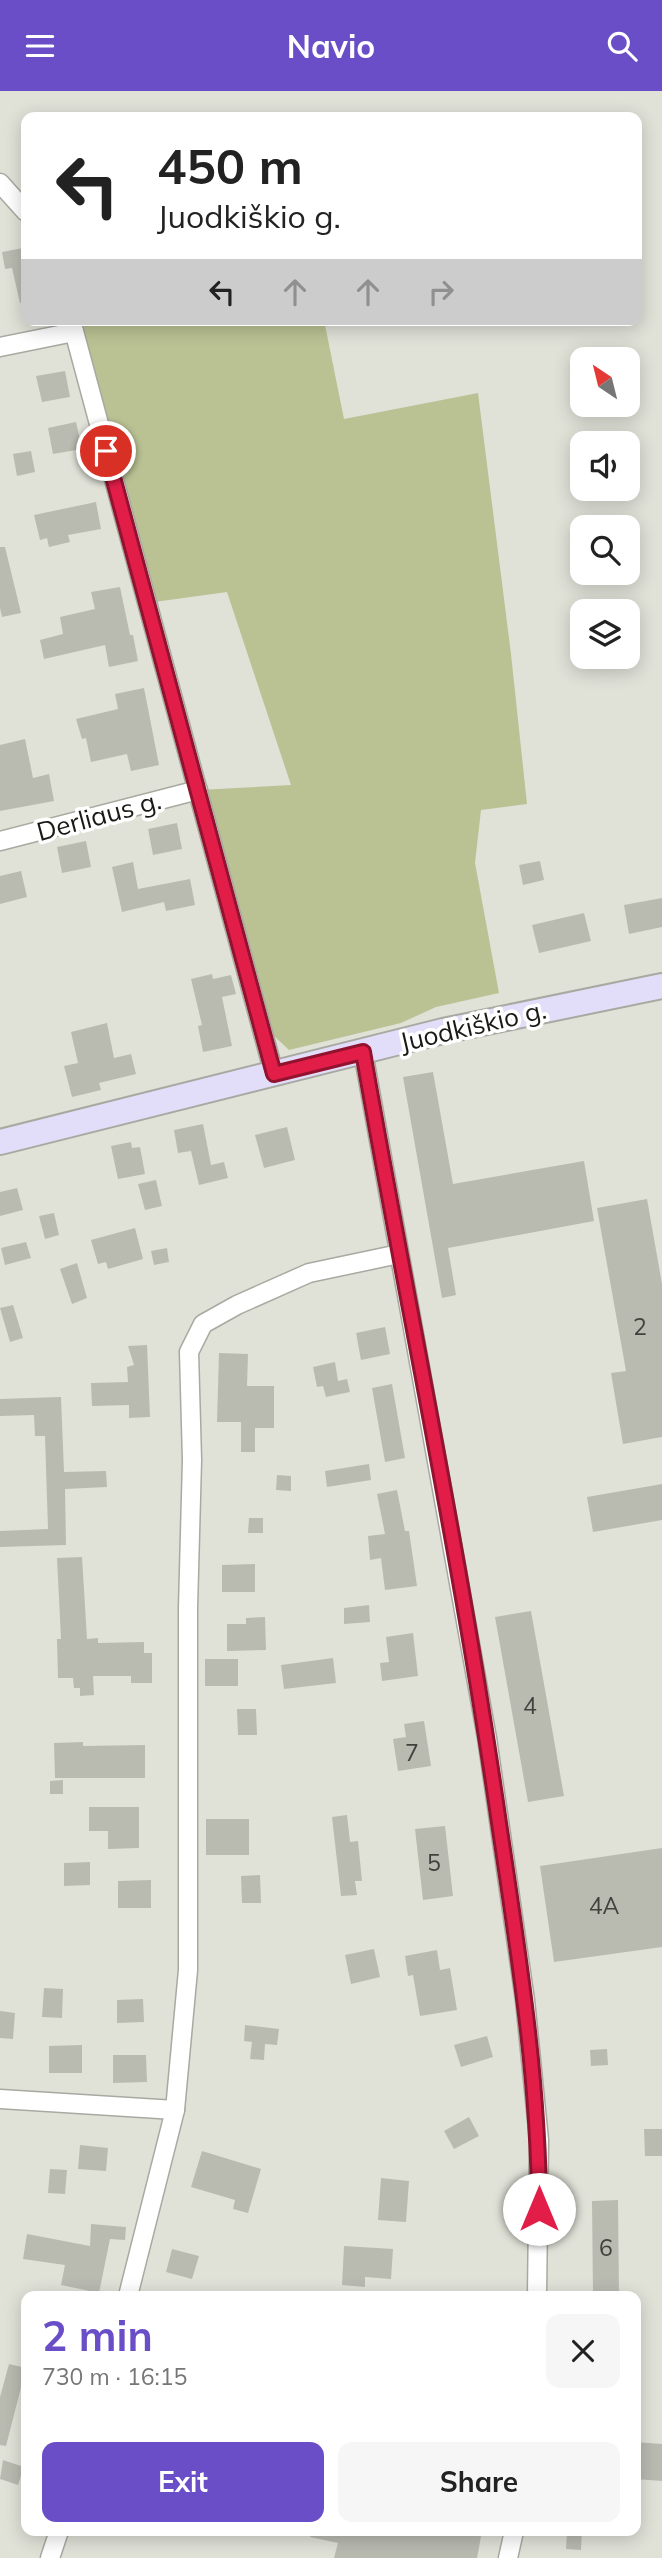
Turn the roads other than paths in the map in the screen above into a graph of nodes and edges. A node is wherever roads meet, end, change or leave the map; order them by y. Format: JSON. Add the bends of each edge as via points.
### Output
{"nodes":[{"id":1,"x":0,"y":183,"type":"edge"},
{"id":2,"x":21,"y":206,"type":"edge"},
{"id":3,"x":72,"y":326,"type":"edge"},
{"id":4,"x":0,"y":347,"type":"edge"},
{"id":5,"x":198,"y":790,"type":"junction"},
{"id":6,"x":0,"y":841,"type":"edge"},
{"id":7,"x":662,"y":986,"type":"edge"},
{"id":8,"x":363,"y":1052,"type":"junction"},
{"id":9,"x":274,"y":1074,"type":"junction"},
{"id":10,"x":0,"y":1142,"type":"edge"},
{"id":11,"x":399,"y":1254,"type":"junction"},
{"id":12,"x":0,"y":2099,"type":"edge"},
{"id":13,"x":175,"y":2110,"type":"junction"},
{"id":14,"x":129,"y":2291,"type":"edge"},
{"id":15,"x":537,"y":2291,"type":"edge"},
{"id":16,"x":57,"y":2536,"type":"edge"},
{"id":17,"x":513,"y":2536,"type":"edge"},
{"id":18,"x":50,"y":2558,"type":"edge"},
{"id":19,"x":508,"y":2558,"type":"edge"}],
"edges":[{"from":1,"to":2,"type":"street"},
{"from":3,"to":4,"type":"street"},
{"from":3,"to":5,"type":"street"},
{"from":5,"to":6,"type":"street","name":"Derliaus g."},
{"from":5,"to":9,"type":"street"},
{"from":7,"to":8,"type":"street","name":"Juodkiškio g.","via":[[500,1017]]},
{"from":8,"to":9,"type":"street","name":"Juodkiškio g."},
{"from":8,"to":11,"type":"street"},
{"from":9,"to":10,"type":"street","name":"Juodkiškio g."},
{"from":11,"to":13,"type":"street","via":[[309,1273],[237,1305],[203,1324],[189,1352],[188,1970]]},
{"from":11,"to":15,"type":"street","via":[[487,1738],[525,2000],[539,2140]]},
{"from":12,"to":13,"type":"street"},
{"from":13,"to":14,"type":"street"},
{"from":16,"to":18,"type":"street"},
{"from":17,"to":19,"type":"street"}]}
